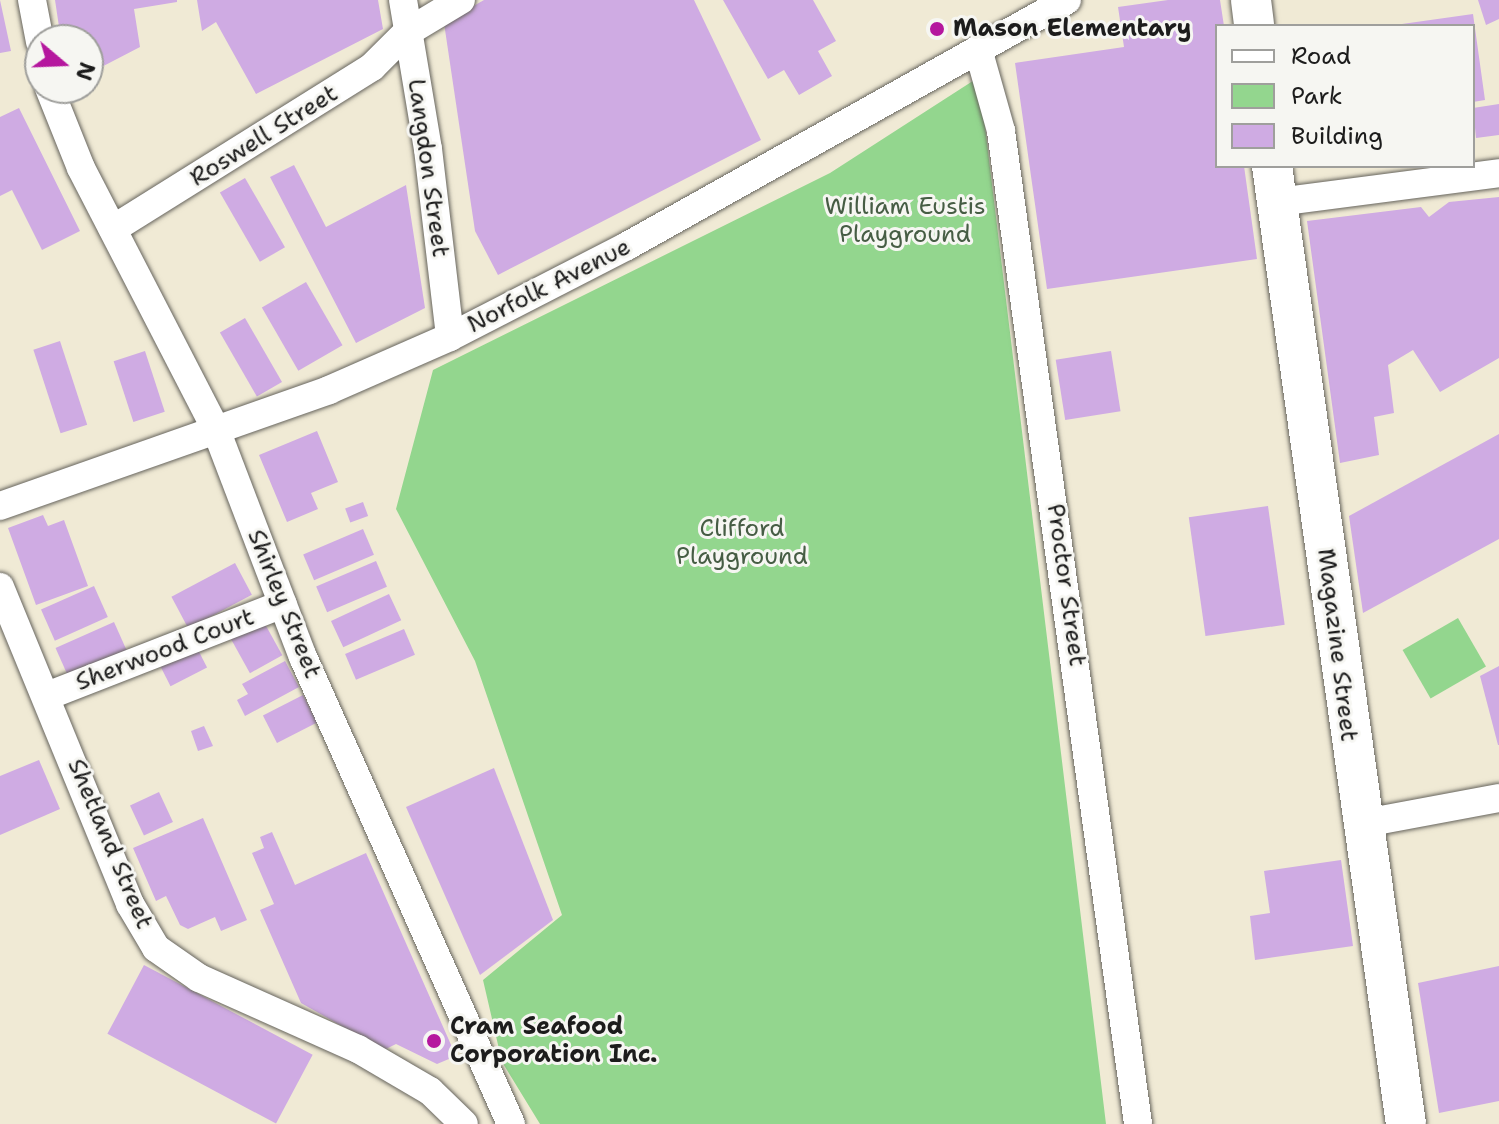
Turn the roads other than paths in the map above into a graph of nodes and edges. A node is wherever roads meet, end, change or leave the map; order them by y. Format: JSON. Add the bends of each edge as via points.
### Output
{"nodes":[{"id":1,"x":32,"y":0,"type":"edge"},
{"id":2,"x":403,"y":0,"type":"edge"},
{"id":3,"x":461,"y":0,"type":"edge"},
{"id":4,"x":1067,"y":0,"type":"edge"},
{"id":5,"x":1251,"y":0,"type":"edge"},
{"id":6,"x":37,"y":24,"type":"edge"},
{"id":7,"x":1254,"y":24,"type":"edge"},
{"id":8,"x":406,"y":33,"type":"junction"},
{"id":9,"x":978,"y":49,"type":"junction"},
{"id":10,"x":56,"y":104,"type":"edge"},
{"id":11,"x":1499,"y":173,"type":"edge"},
{"id":12,"x":1274,"y":184,"type":"edge"},
{"id":13,"x":113,"y":229,"type":"junction"},
{"id":14,"x":450,"y":337,"type":"junction"},
{"id":15,"x":217,"y":432,"type":"junction"},
{"id":16,"x":0,"y":506,"type":"edge"},
{"id":17,"x":0,"y":587,"type":"edge"},
{"id":18,"x":283,"y":604,"type":"junction"},
{"id":19,"x":47,"y":696,"type":"junction"},
{"id":20,"x":1499,"y":798,"type":"edge"},
{"id":21,"x":1360,"y":824,"type":"junction"},
{"id":22,"x":464,"y":1124,"type":"edge"},
{"id":23,"x":511,"y":1124,"type":"edge"},
{"id":24,"x":1138,"y":1124,"type":"edge"},
{"id":25,"x":1406,"y":1124,"type":"edge"}],
"edges":[{"from":1,"to":6,"type":"street"},
{"from":2,"to":8,"type":"street","name":"Langdon Street"},
{"from":3,"to":8,"type":"street","name":"Roswell Street"},
{"from":4,"to":9,"type":"street","name":"Norfolk Avenue"},
{"from":5,"to":7,"type":"main road"},
{"from":8,"to":13,"type":"street","name":"Roswell Street","via":[[372,67]]},
{"from":8,"to":14,"type":"street","name":"Langdon Street","via":[[428,149]]},
{"from":9,"to":14,"type":"street","name":"Norfolk Avenue","via":[[627,246]]},
{"from":9,"to":24,"type":"street","name":"Proctor Street","via":[[1001,131]]},
{"from":10,"to":13,"type":"street","name":"Shirley Street"},
{"from":11,"to":12,"type":"street"},
{"from":12,"to":21,"type":"main road","name":"Magazine Street"},
{"from":13,"to":15,"type":"street","name":"Shirley Street"},
{"from":14,"to":15,"type":"street","name":"Norfolk Avenue"},
{"from":15,"to":16,"type":"street","name":"Norfolk Avenue"},
{"from":15,"to":18,"type":"street","name":"Shirley Street"},
{"from":17,"to":19,"type":"street","name":"Shetland Street"},
{"from":18,"to":19,"type":"street","name":"Sherwood Court"},
{"from":18,"to":23,"type":"street","name":"Shirley Street","via":[[494,1097]]},
{"from":19,"to":22,"type":"street","name":"Shetland Street","via":[[130,904],[156,948],[199,978],[358,1049],[430,1091]]},
{"from":20,"to":21,"type":"street"},
{"from":21,"to":25,"type":"main road","name":"Magazine Street"}]}
